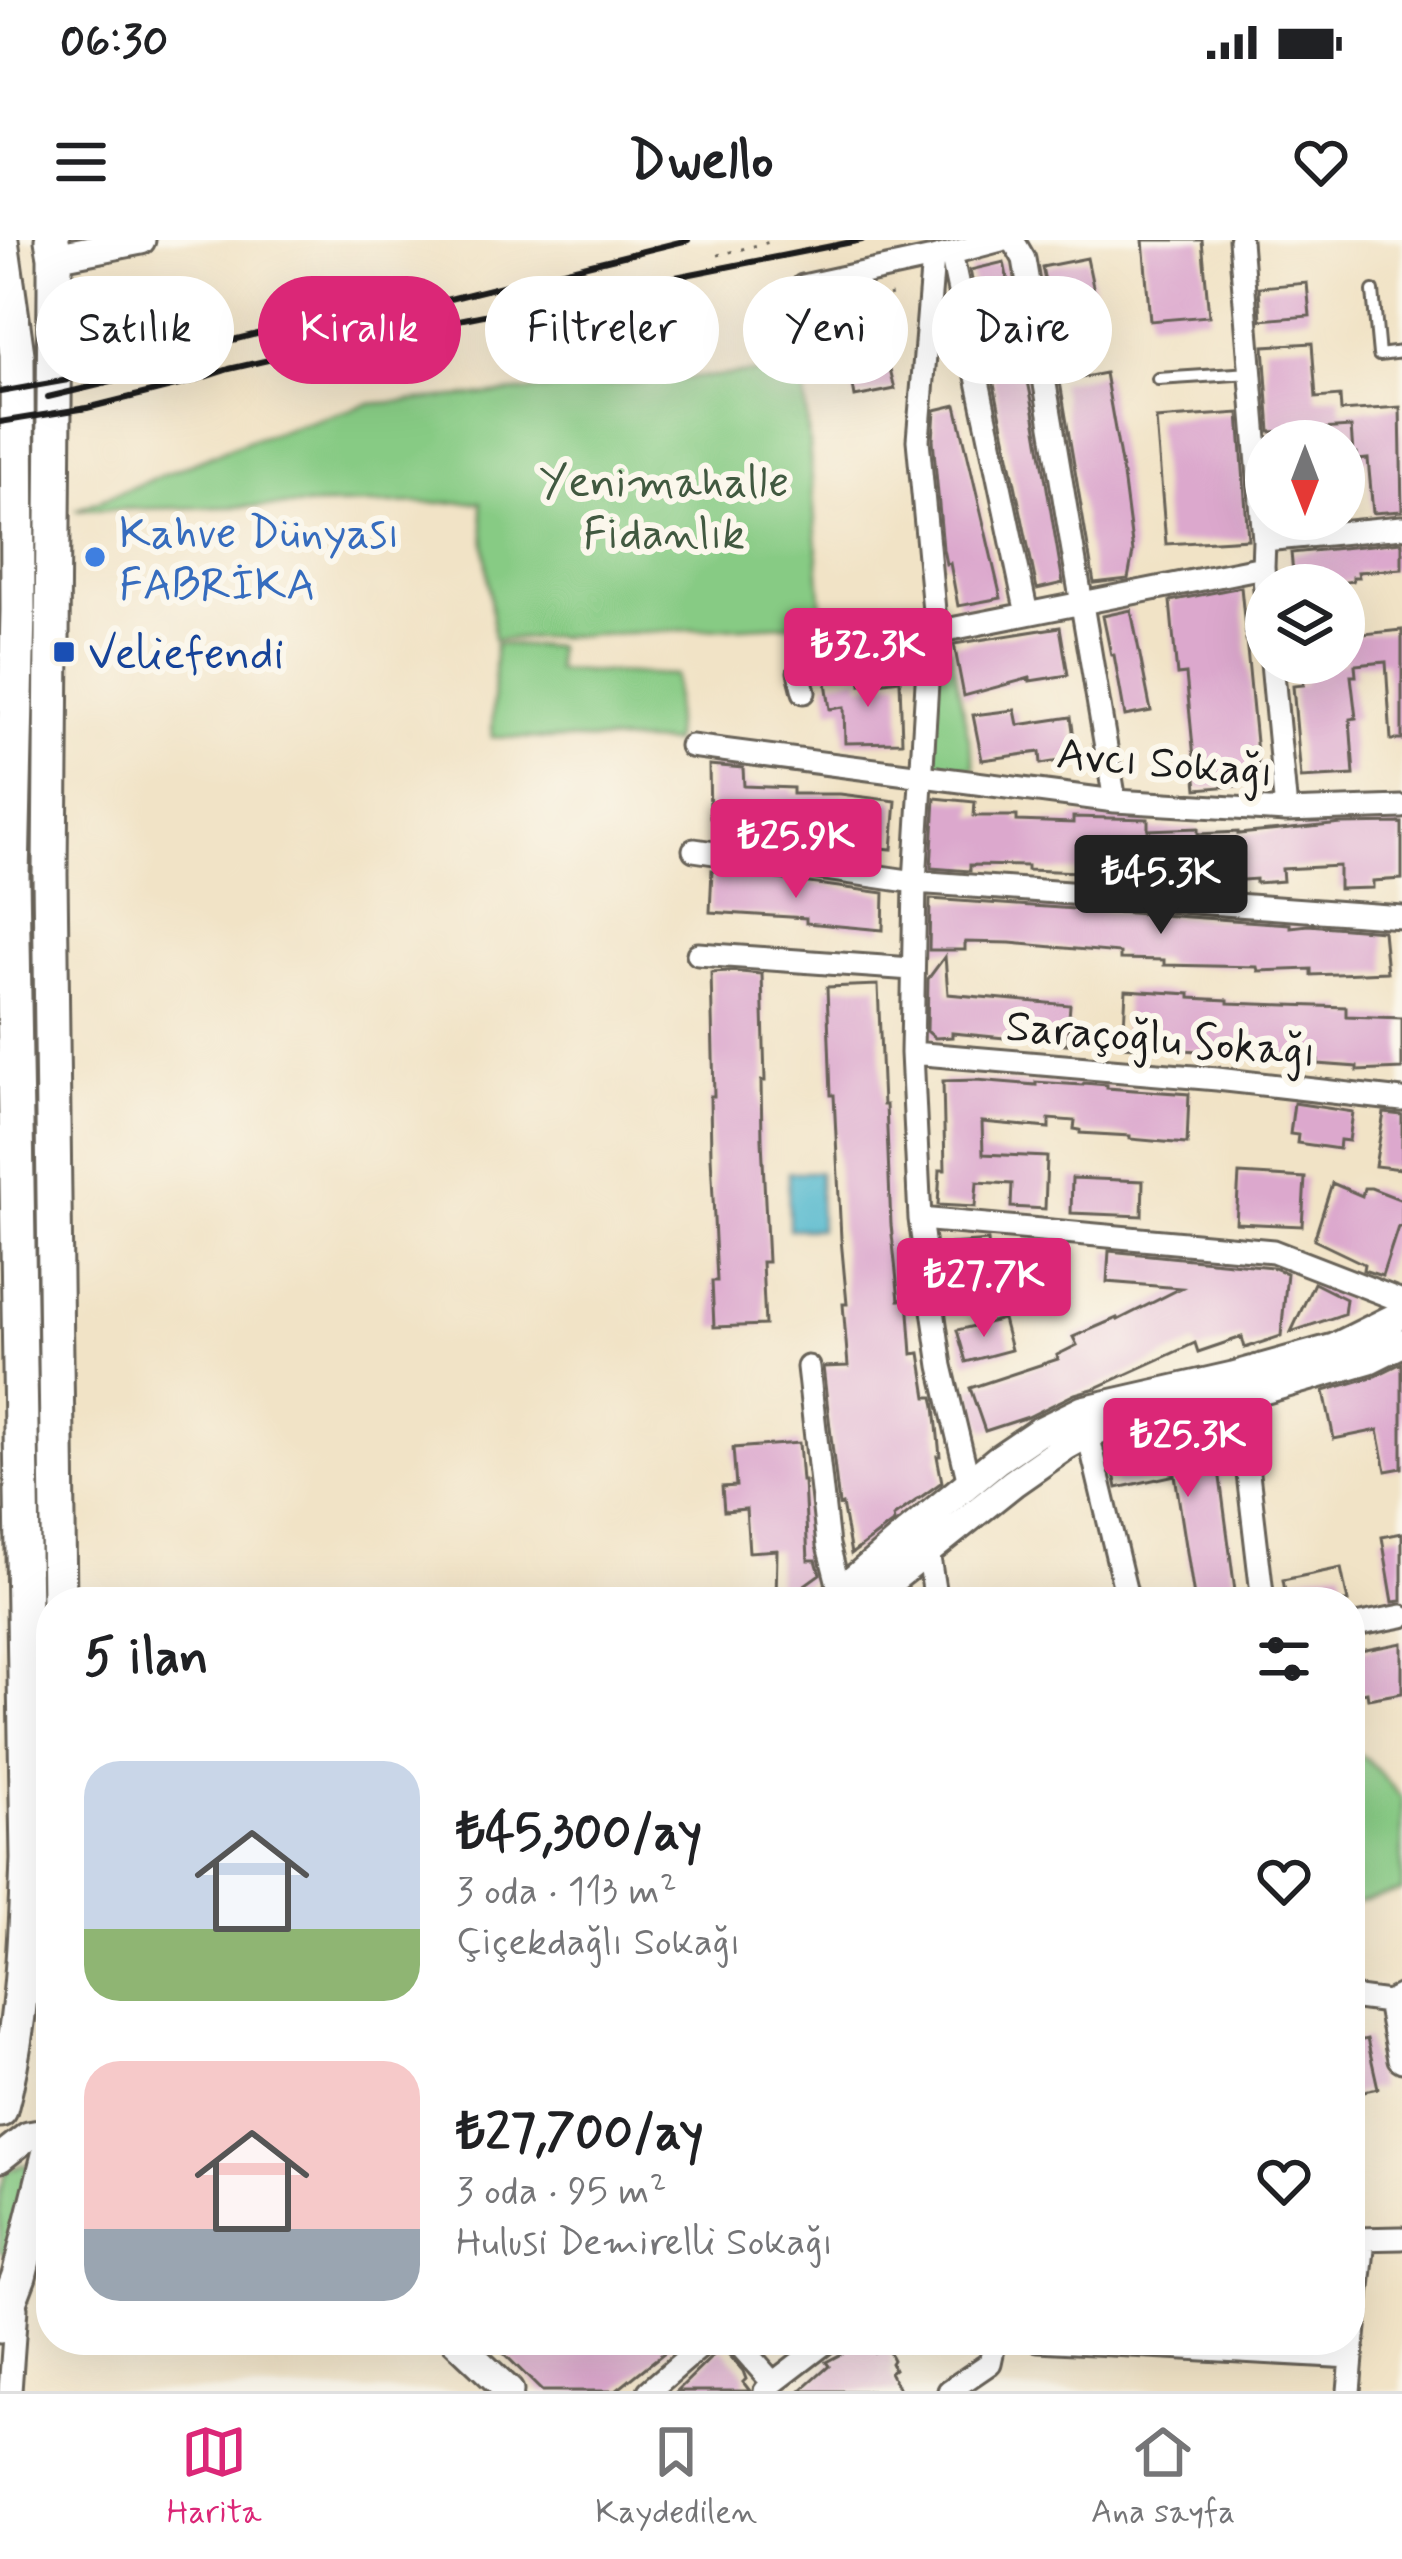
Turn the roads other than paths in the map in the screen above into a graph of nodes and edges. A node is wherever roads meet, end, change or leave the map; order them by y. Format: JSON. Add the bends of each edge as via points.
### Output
{"nodes":[{"id":1,"x":1,"y":240,"type":"edge"},
{"id":2,"x":15,"y":240,"type":"edge"},
{"id":3,"x":141,"y":240,"type":"edge"},
{"id":4,"x":1001,"y":240,"type":"edge"},
{"id":5,"x":1013,"y":240,"type":"edge"},
{"id":6,"x":1240,"y":240,"type":"edge"},
{"id":7,"x":53,"y":248,"type":"edge"},
{"id":8,"x":942,"y":255,"type":"junction"},
{"id":9,"x":848,"y":276,"type":"edge"},
{"id":10,"x":1373,"y":291,"type":"dead end"},
{"id":11,"x":1402,"y":352,"type":"edge"},
{"id":12,"x":1251,"y":373,"type":"junction"},
{"id":13,"x":1158,"y":379,"type":"dead end"},
{"id":14,"x":1255,"y":420,"type":"edge"},
{"id":15,"x":9,"y":483,"type":"edge"},
{"id":16,"x":1402,"y":527,"type":"edge"},
{"id":17,"x":1365,"y":530,"type":"edge"},
{"id":18,"x":1264,"y":540,"type":"edge"},
{"id":19,"x":1263,"y":564,"type":"edge"},
{"id":20,"x":1245,"y":570,"type":"edge"},
{"id":21,"x":1081,"y":604,"type":"junction"},
{"id":22,"x":1027,"y":614,"type":"junction"},
{"id":23,"x":936,"y":632,"type":"junction"},
{"id":24,"x":1274,"y":684,"type":"edge"},
{"id":25,"x":804,"y":692,"type":"dead end"},
{"id":26,"x":691,"y":746,"type":"dead end"},
{"id":27,"x":923,"y":775,"type":"junction"},
{"id":28,"x":1114,"y":801,"type":"junction"},
{"id":29,"x":1402,"y":807,"type":"edge"},
{"id":30,"x":1286,"y":811,"type":"junction"},
{"id":31,"x":694,"y":850,"type":"dead end"},
{"id":32,"x":915,"y":882,"type":"junction"},
{"id":33,"x":1402,"y":917,"type":"edge"},
{"id":34,"x":698,"y":954,"type":"dead end"},
{"id":35,"x":912,"y":969,"type":"junction"},
{"id":36,"x":912,"y":1053,"type":"junction"},
{"id":37,"x":1402,"y":1100,"type":"edge"},
{"id":38,"x":920,"y":1219,"type":"junction"},
{"id":39,"x":1402,"y":1301,"type":"edge"},
{"id":40,"x":1402,"y":1314,"type":"edge"},
{"id":41,"x":1402,"y":1343,"type":"edge"},
{"id":42,"x":808,"y":1367,"type":"dead end"},
{"id":43,"x":1235,"y":1387,"type":"junction"},
{"id":44,"x":1085,"y":1422,"type":"junction"},
{"id":45,"x":969,"y":1483,"type":"junction"},
{"id":46,"x":918,"y":1542,"type":"junction"},
{"id":47,"x":59,"y":1587,"type":"edge"},
{"id":48,"x":840,"y":1587,"type":"edge"},
{"id":49,"x":860,"y":1587,"type":"edge"},
{"id":50,"x":932,"y":1587,"type":"edge"},
{"id":51,"x":1124,"y":1587,"type":"edge"},
{"id":52,"x":1261,"y":1587,"type":"edge"},
{"id":53,"x":1402,"y":1616,"type":"edge"},
{"id":54,"x":1365,"y":1623,"type":"edge"},
{"id":55,"x":1365,"y":1998,"type":"edge"},
{"id":56,"x":1395,"y":1999,"type":"edge"},
{"id":57,"x":1402,"y":2061,"type":"edge"},
{"id":58,"x":0,"y":2110,"type":"edge"},
{"id":59,"x":36,"y":2135,"type":"edge"},
{"id":60,"x":0,"y":2158,"type":"edge"},
{"id":61,"x":36,"y":2191,"type":"edge"},
{"id":62,"x":36,"y":2235,"type":"edge"},
{"id":63,"x":1402,"y":2238,"type":"edge"},
{"id":64,"x":1365,"y":2239,"type":"edge"},
{"id":65,"x":9,"y":2270,"type":"edge"},
{"id":66,"x":3,"y":2319,"type":"edge"},
{"id":67,"x":471,"y":2355,"type":"edge"},
{"id":68,"x":691,"y":2355,"type":"edge"},
{"id":69,"x":746,"y":2355,"type":"edge"},
{"id":70,"x":810,"y":2355,"type":"edge"},
{"id":71,"x":992,"y":2355,"type":"edge"},
{"id":72,"x":1337,"y":2355,"type":"edge"},
{"id":73,"x":1352,"y":2357,"type":"joint"},
{"id":74,"x":769,"y":2387,"type":"edge"},
{"id":75,"x":10,"y":2391,"type":"edge"},
{"id":76,"x":509,"y":2391,"type":"edge"},
{"id":77,"x":649,"y":2391,"type":"edge"},
{"id":78,"x":950,"y":2391,"type":"edge"},
{"id":79,"x":1349,"y":2391,"type":"edge"}],
"edges":[{"from":1,"to":15,"type":"main road","via":[[16,354]]},
{"from":2,"to":7,"type":"main road","via":[[35,259]]},
{"from":3,"to":7,"type":"street"},
{"from":4,"to":8,"type":"street"},
{"from":5,"to":21,"type":"street","via":[[1024,260]]},
{"from":6,"to":12,"type":"street"},
{"from":7,"to":47,"type":"main road"},
{"from":8,"to":9,"type":"street"},
{"from":8,"to":22,"type":"street"},
{"from":8,"to":23,"type":"street","via":[[917,440]]},
{"from":10,"to":11,"type":"lane","via":[[1379,355]]},
{"from":12,"to":13,"type":"lane"},
{"from":12,"to":14,"type":"street"},
{"from":15,"to":58,"type":"main road","via":[[18,610],[12,876],[28,1859],[24,1968]]},
{"from":16,"to":17,"type":"street"},
{"from":18,"to":19,"type":"street"},
{"from":20,"to":21,"type":"street"},
{"from":21,"to":22,"type":"street"},
{"from":21,"to":28,"type":"street"},
{"from":22,"to":23,"type":"street"},
{"from":23,"to":25,"type":"street","via":[[901,654],[800,672]]},
{"from":23,"to":27,"type":"street"},
{"from":24,"to":30,"type":"street"},
{"from":26,"to":27,"type":"street","name":"Avcı Sokağı"},
{"from":27,"to":28,"type":"street","name":"Avcı Sokağı"},
{"from":27,"to":32,"type":"street"},
{"from":28,"to":30,"type":"street","name":"Avcı Sokağı"},
{"from":29,"to":30,"type":"street","name":"Avcı Sokağı"},
{"from":31,"to":32,"type":"street"},
{"from":32,"to":33,"type":"street"},
{"from":32,"to":35,"type":"street"},
{"from":34,"to":35,"type":"street"},
{"from":35,"to":36,"type":"street"},
{"from":36,"to":37,"type":"street","name":"Saraçoğlu Sokağı"},
{"from":36,"to":38,"type":"street"},
{"from":38,"to":39,"type":"street","via":[[1274,1251]]},
{"from":38,"to":45,"type":"street","via":[[940,1366]]},
{"from":40,"to":43,"type":"street"},
{"from":41,"to":43,"type":"street","via":[[1370,1359]]},
{"from":42,"to":48,"type":"street","via":[[828,1545]]},
{"from":43,"to":44,"type":"street"},
{"from":43,"to":52,"type":"street"},
{"from":44,"to":45,"type":"street","via":[[1038,1432]]},
{"from":44,"to":46,"type":"street","via":[[1013,1484]]},
{"from":44,"to":51,"type":"street"},
{"from":45,"to":46,"type":"street"},
{"from":46,"to":49,"type":"street"},
{"from":46,"to":50,"type":"street"},
{"from":53,"to":54,"type":"street"},
{"from":55,"to":56,"type":"street"},
{"from":56,"to":57,"type":"street"},
{"from":59,"to":60,"type":"street"},
{"from":61,"to":65,"type":"main road"},
{"from":62,"to":65,"type":"street"},
{"from":63,"to":64,"type":"street"},
{"from":65,"to":66,"type":"main road"},
{"from":65,"to":75,"type":"street"},
{"from":67,"to":76,"type":"street"},
{"from":68,"to":77,"type":"street"},
{"from":69,"to":74,"type":"street"},
{"from":70,"to":74,"type":"street"},
{"from":71,"to":78,"type":"street"},
{"from":72,"to":73,"type":"street"},
{"from":73,"to":79,"type":"street"}]}
